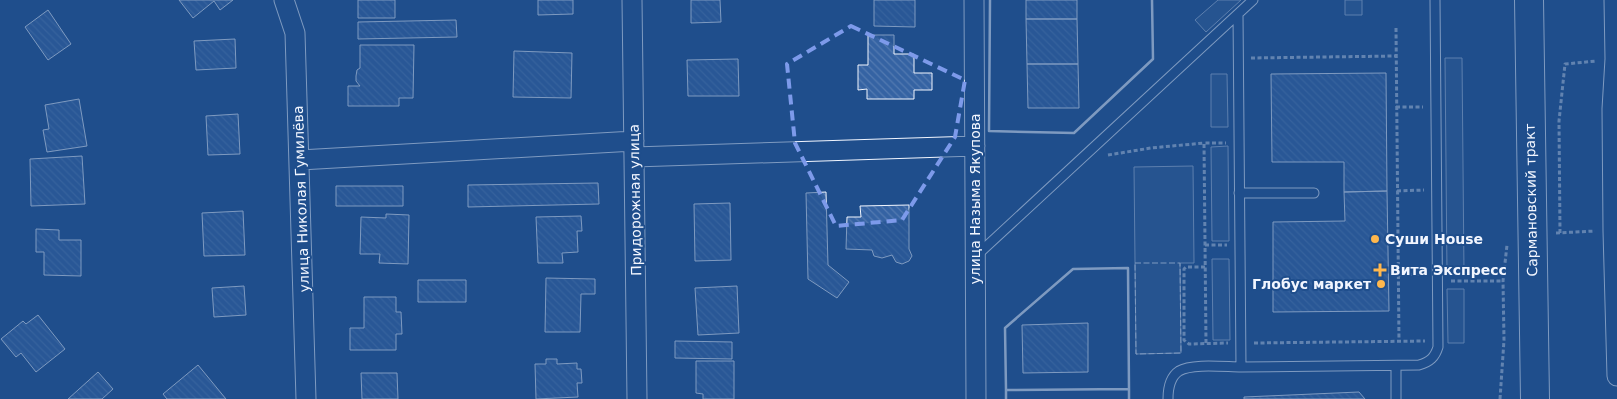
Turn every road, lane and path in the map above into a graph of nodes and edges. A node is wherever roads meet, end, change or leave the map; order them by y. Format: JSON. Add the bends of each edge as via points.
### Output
{"nodes":[{"id":1,"x":284,"y":0,"type":"edge"},
{"id":2,"x":632,"y":0,"type":"edge"},
{"id":3,"x":974,"y":0,"type":"edge"},
{"id":4,"x":1252,"y":0,"type":"edge"},
{"id":5,"x":1435,"y":0,"type":"edge"},
{"id":6,"x":1529,"y":0,"type":"edge"},
{"id":7,"x":1614,"y":0,"type":"edge"},
{"id":8,"x":1238,"y":14,"type":"junction"},
{"id":9,"x":1396,"y":28,"type":"dead end"},
{"id":10,"x":1396,"y":56,"type":"junction"},
{"id":11,"x":1238,"y":58,"type":"junction"},
{"id":12,"x":1616,"y":59,"type":"edge"},
{"id":13,"x":1436,"y":107,"type":"junction"},
{"id":14,"x":1396,"y":108,"type":"junction"},
{"id":15,"x":1615,"y":109,"type":"edge"},
{"id":16,"x":1204,"y":143,"type":"junction"},
{"id":17,"x":1239,"y":143,"type":"junction"},
{"id":18,"x":975,"y":146,"type":"junction"},
{"id":19,"x":634,"y":149,"type":"junction"},
{"id":20,"x":300,"y":160,"type":"junction"},
{"id":21,"x":1080,"y":160,"type":"junction"},
{"id":22,"x":1397,"y":190,"type":"junction"},
{"id":23,"x":1437,"y":190,"type":"junction"},
{"id":24,"x":1314,"y":192,"type":"dead end"},
{"id":25,"x":1239,"y":193,"type":"junction"},
{"id":26,"x":1560,"y":233,"type":"dead end"},
{"id":27,"x":1205,"y":245,"type":"junction"},
{"id":28,"x":1240,"y":245,"type":"junction"},
{"id":29,"x":975,"y":257,"type":"junction"},
{"id":30,"x":1205,"y":267,"type":"junction"},
{"id":31,"x":1398,"y":275,"type":"junction"},
{"id":32,"x":1438,"y":278,"type":"junction"},
{"id":33,"x":1503,"y":281,"type":"dead end"},
{"id":34,"x":1504,"y":340,"type":"dead end"},
{"id":35,"x":1439,"y":341,"type":"junction"},
{"id":36,"x":1399,"y":342,"type":"junction"},
{"id":37,"x":1206,"y":343,"type":"junction"},
{"id":38,"x":1241,"y":343,"type":"junction"},
{"id":39,"x":1396,"y":366,"type":"junction"},
{"id":40,"x":1241,"y":367,"type":"junction"},
{"id":41,"x":1617,"y":376,"type":"edge"},
{"id":42,"x":306,"y":399,"type":"edge"},
{"id":43,"x":637,"y":399,"type":"edge"},
{"id":44,"x":976,"y":399,"type":"edge"},
{"id":45,"x":1168,"y":399,"type":"edge"},
{"id":46,"x":1396,"y":399,"type":"edge"},
{"id":47,"x":1500,"y":399,"type":"edge"},
{"id":48,"x":1535,"y":399,"type":"edge"}],
"edges":[{"from":1,"to":20,"type":"street","name":"улица Николая Гумилёва","via":[[295,33]]},
{"from":2,"to":19,"type":"street","name":"Придорожная улица"},
{"from":3,"to":18,"type":"street","name":"улица Назыма Якупова"},
{"from":4,"to":8,"type":"lane"},
{"from":5,"to":13,"type":"lane"},
{"from":6,"to":48,"type":"main road","name":"Сармановский тракт"},
{"from":7,"to":12,"type":"street"},
{"from":8,"to":11,"type":"lane"},
{"from":8,"to":21,"type":"lane"},
{"from":9,"to":10,"type":"path"},
{"from":10,"to":11,"type":"path"},
{"from":10,"to":14,"type":"path"},
{"from":11,"to":17,"type":"lane"},
{"from":12,"to":15,"type":"street"},
{"from":12,"to":26,"type":"path","via":[[1564,64],[1559,121]]},
{"from":13,"to":14,"type":"path"},
{"from":13,"to":23,"type":"lane"},
{"from":14,"to":22,"type":"path"},
{"from":15,"to":41,"type":"street","via":[[1613,231]]},
{"from":16,"to":17,"type":"path"},
{"from":16,"to":21,"type":"path"},
{"from":16,"to":27,"type":"path"},
{"from":17,"to":25,"type":"lane"},
{"from":18,"to":19,"type":"street"},
{"from":18,"to":29,"type":"street","name":"улица Назыма Якупова"},
{"from":19,"to":20,"type":"street"},
{"from":19,"to":43,"type":"street","name":"Придорожная улица"},
{"from":20,"to":42,"type":"street","name":"улица Николая Гумилёва"},
{"from":21,"to":29,"type":"lane"},
{"from":22,"to":23,"type":"path"},
{"from":22,"to":31,"type":"path"},
{"from":23,"to":32,"type":"lane"},
{"from":24,"to":25,"type":"lane"},
{"from":25,"to":28,"type":"lane"},
{"from":27,"to":28,"type":"path"},
{"from":27,"to":30,"type":"path"},
{"from":28,"to":38,"type":"lane"},
{"from":29,"to":44,"type":"street","name":"улица Назыма Якупова"},
{"from":30,"to":37,"type":"path"},
{"from":30,"to":37,"type":"path","via":[[1184,269],[1184,340]]},
{"from":31,"to":32,"type":"path"},
{"from":31,"to":36,"type":"path"},
{"from":32,"to":33,"type":"path"},
{"from":32,"to":35,"type":"lane"},
{"from":34,"to":47,"type":"path"},
{"from":35,"to":36,"type":"path"},
{"from":35,"to":39,"type":"lane","via":[[1436,354],[1426,363]]},
{"from":36,"to":38,"type":"path"},
{"from":37,"to":38,"type":"path"},
{"from":38,"to":40,"type":"lane"},
{"from":39,"to":40,"type":"lane"},
{"from":39,"to":46,"type":"lane"},
{"from":40,"to":45,"type":"lane","via":[[1191,367],[1179,371],[1171,380]]}]}
